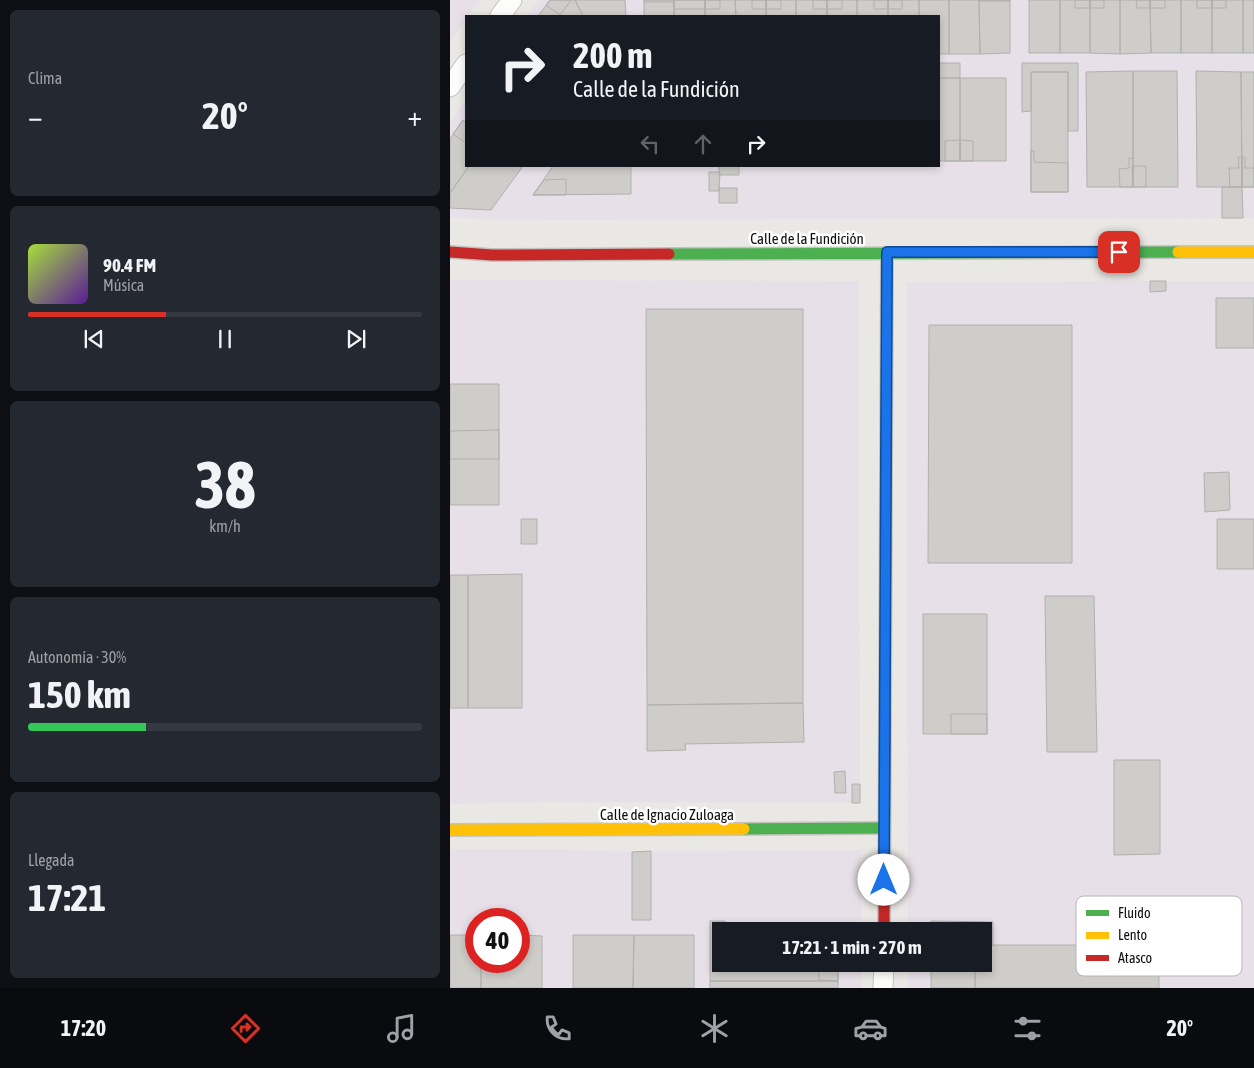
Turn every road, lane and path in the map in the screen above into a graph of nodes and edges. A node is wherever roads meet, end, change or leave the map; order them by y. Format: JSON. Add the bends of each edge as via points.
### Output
{"nodes":[{"id":1,"x":512,"y":0,"type":"edge"},
{"id":2,"x":501,"y":15,"type":"edge"},
{"id":3,"x":465,"y":65,"type":"edge"},
{"id":4,"x":450,"y":87,"type":"edge"},
{"id":5,"x":450,"y":252,"type":"edge"},
{"id":6,"x":887,"y":252,"type":"junction"},
{"id":7,"x":1254,"y":252,"type":"edge"},
{"id":8,"x":884,"y":828,"type":"junction"},
{"id":9,"x":450,"y":830,"type":"edge"},
{"id":10,"x":884,"y":922,"type":"edge"},
{"id":11,"x":884,"y":972,"type":"edge"},
{"id":12,"x":884,"y":988,"type":"edge"}],
"edges":[{"from":1,"to":2,"type":"street"},
{"from":3,"to":4,"type":"street"},
{"from":5,"to":6,"type":"street","name":"Calle de la Fundición","via":[[492,256]]},
{"from":6,"to":7,"type":"street","name":"Calle de la Fundición"},
{"from":6,"to":8,"type":"street"},
{"from":8,"to":9,"type":"street","name":"Calle de Ignacio Zuloaga"},
{"from":8,"to":10,"type":"street"},
{"from":11,"to":12,"type":"street"}]}
